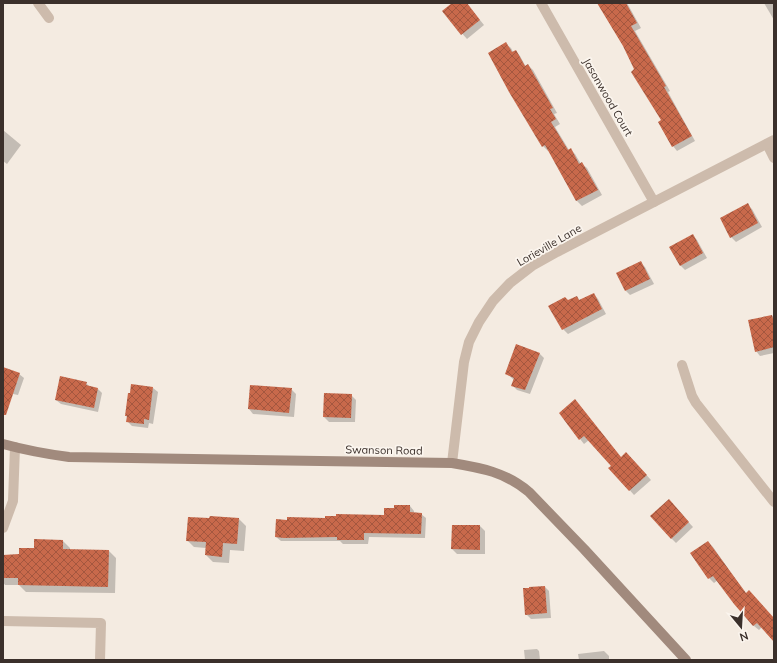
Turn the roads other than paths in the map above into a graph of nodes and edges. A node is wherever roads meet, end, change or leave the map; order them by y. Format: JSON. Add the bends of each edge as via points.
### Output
{"nodes":[{"id":1,"x":38,"y":3,"type":"edge"},
{"id":2,"x":541,"y":3,"type":"edge"},
{"id":3,"x":49,"y":18,"type":"dead end"},
{"id":4,"x":770,"y":142,"type":"edge"},
{"id":5,"x":774,"y":158,"type":"edge"},
{"id":6,"x":654,"y":202,"type":"junction"},
{"id":7,"x":682,"y":365,"type":"dead end"},
{"id":8,"x":3,"y":444,"type":"edge"},
{"id":9,"x":15,"y":448,"type":"junction"},
{"id":10,"x":452,"y":463,"type":"junction"},
{"id":11,"x":774,"y":502,"type":"edge"},
{"id":12,"x":3,"y":528,"type":"edge"},
{"id":13,"x":3,"y":621,"type":"edge"},
{"id":14,"x":100,"y":660,"type":"edge"},
{"id":15,"x":686,"y":660,"type":"edge"}],
"edges":[{"from":1,"to":3,"type":"street"},
{"from":2,"to":6,"type":"street","name":"Jasonwood Court"},
{"from":4,"to":5,"type":"street"},
{"from":4,"to":6,"type":"street","name":"Lorieville Lane"},
{"from":6,"to":10,"type":"street","name":"Lorieville Lane","via":[[532,266],[510,283],[493,301],[469,342],[464,362]]},
{"from":7,"to":11,"type":"street","via":[[696,403]]},
{"from":8,"to":9,"type":"street","name":"Swanson Road"},
{"from":9,"to":10,"type":"street","name":"Swanson Road","via":[[90,458]]},
{"from":9,"to":12,"type":"street","via":[[13,501]]},
{"from":10,"to":15,"type":"street","name":"Swanson Road","via":[[494,472],[529,492]]},
{"from":13,"to":14,"type":"street","via":[[101,623]]}]}
